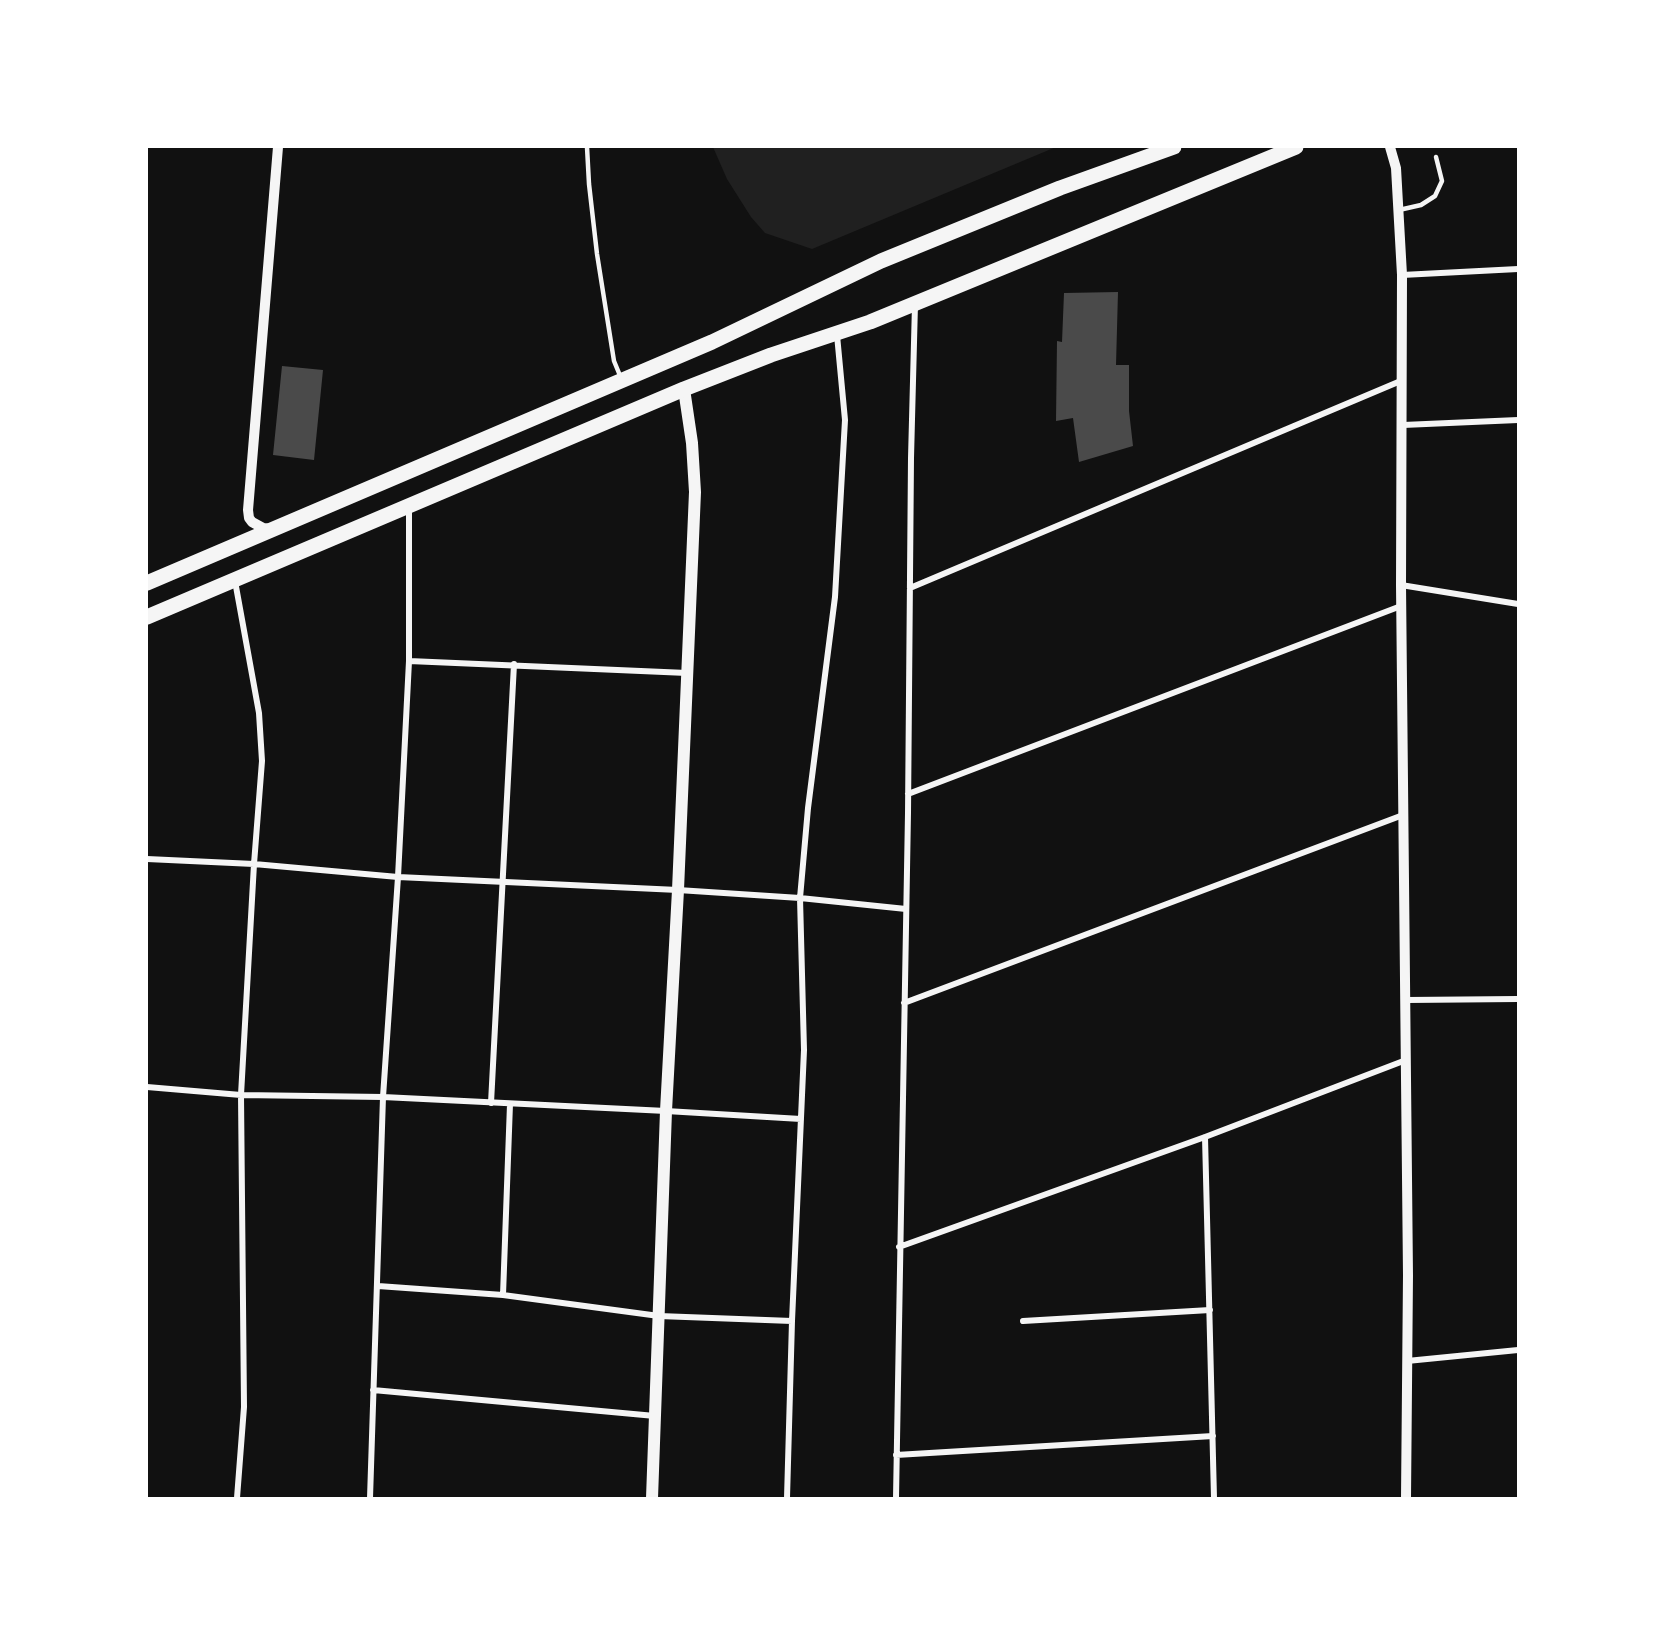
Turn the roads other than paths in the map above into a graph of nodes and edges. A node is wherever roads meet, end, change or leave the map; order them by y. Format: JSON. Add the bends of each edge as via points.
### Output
{"nodes":[{"id":1,"x":278,"y":147,"type":"edge"},
{"id":2,"x":587,"y":147,"type":"edge"},
{"id":3,"x":1174,"y":147,"type":"edge"},
{"id":4,"x":1296,"y":147,"type":"edge"},
{"id":5,"x":1389,"y":147,"type":"edge"},
{"id":6,"x":1436,"y":157,"type":"dead end"},
{"id":7,"x":1399,"y":210,"type":"junction"},
{"id":8,"x":1518,"y":269,"type":"edge"},
{"id":9,"x":1402,"y":275,"type":"junction"},
{"id":10,"x":915,"y":304,"type":"junction"},
{"id":11,"x":837,"y":333,"type":"junction"},
{"id":12,"x":622,"y":380,"type":"junction"},
{"id":13,"x":1403,"y":380,"type":"junction"},
{"id":14,"x":684,"y":389,"type":"junction"},
{"id":15,"x":1518,"y":420,"type":"edge"},
{"id":16,"x":1402,"y":424,"type":"junction"},
{"id":17,"x":409,"y":506,"type":"junction"},
{"id":18,"x":272,"y":529,"type":"junction"},
{"id":19,"x":235,"y":580,"type":"junction"},
{"id":20,"x":147,"y":583,"type":"edge"},
{"id":21,"x":1401,"y":585,"type":"junction"},
{"id":22,"x":910,"y":588,"type":"junction"},
{"id":23,"x":1518,"y":604,"type":"edge"},
{"id":24,"x":1401,"y":606,"type":"junction"},
{"id":25,"x":147,"y":617,"type":"edge"},
{"id":26,"x":409,"y":661,"type":"junction"},
{"id":27,"x":514,"y":664,"type":"junction"},
{"id":28,"x":687,"y":673,"type":"junction"},
{"id":29,"x":908,"y":794,"type":"junction"},
{"id":30,"x":1404,"y":814,"type":"junction"},
{"id":31,"x":147,"y":859,"type":"edge"},
{"id":32,"x":254,"y":864,"type":"junction"},
{"id":33,"x":398,"y":877,"type":"junction"},
{"id":34,"x":504,"y":881,"type":"junction"},
{"id":35,"x":678,"y":890,"type":"junction"},
{"id":36,"x":800,"y":898,"type":"junction"},
{"id":37,"x":906,"y":909,"type":"junction"},
{"id":38,"x":1518,"y":999,"type":"edge"},
{"id":39,"x":1407,"y":1000,"type":"junction"},
{"id":40,"x":904,"y":1003,"type":"junction"},
{"id":41,"x":1406,"y":1060,"type":"junction"},
{"id":42,"x":147,"y":1087,"type":"edge"},
{"id":43,"x":241,"y":1095,"type":"junction"},
{"id":44,"x":383,"y":1097,"type":"junction"},
{"id":45,"x":491,"y":1103,"type":"junction"},
{"id":46,"x":510,"y":1104,"type":"junction"},
{"id":47,"x":666,"y":1111,"type":"junction"},
{"id":48,"x":801,"y":1119,"type":"junction"},
{"id":49,"x":1205,"y":1137,"type":"junction"},
{"id":50,"x":899,"y":1247,"type":"junction"},
{"id":51,"x":378,"y":1286,"type":"junction"},
{"id":52,"x":503,"y":1295,"type":"junction"},
{"id":53,"x":1210,"y":1310,"type":"junction"},
{"id":54,"x":659,"y":1316,"type":"junction"},
{"id":55,"x":792,"y":1321,"type":"junction"},
{"id":56,"x":1023,"y":1321,"type":"dead end"},
{"id":57,"x":1518,"y":1350,"type":"edge"},
{"id":58,"x":1407,"y":1361,"type":"junction"},
{"id":59,"x":373,"y":1390,"type":"junction"},
{"id":60,"x":655,"y":1416,"type":"junction"},
{"id":61,"x":1213,"y":1436,"type":"junction"},
{"id":62,"x":896,"y":1455,"type":"junction"},
{"id":63,"x":237,"y":1498,"type":"edge"},
{"id":64,"x":370,"y":1498,"type":"edge"},
{"id":65,"x":652,"y":1498,"type":"edge"},
{"id":66,"x":787,"y":1498,"type":"edge"},
{"id":67,"x":896,"y":1498,"type":"edge"},
{"id":68,"x":1214,"y":1498,"type":"edge"},
{"id":69,"x":1406,"y":1498,"type":"edge"}],
"edges":[{"from":1,"to":18,"type":"street","via":[[248,510],[252,522]]},
{"from":2,"to":12,"type":"lane","via":[[598,264],[614,362]]},
{"from":3,"to":12,"type":"main road","via":[[1060,188],[881,261],[761,320]]},
{"from":4,"to":10,"type":"main road"},
{"from":5,"to":7,"type":"street"},
{"from":6,"to":7,"type":"lane","via":[[1442,181],[1436,196],[1421,205]]},
{"from":7,"to":9,"type":"street"},
{"from":8,"to":9,"type":"street"},
{"from":9,"to":13,"type":"street"},
{"from":10,"to":11,"type":"main road"},
{"from":10,"to":22,"type":"street"},
{"from":11,"to":14,"type":"main road"},
{"from":11,"to":36,"type":"street","via":[[845,420],[835,597]]},
{"from":12,"to":18,"type":"main road"},
{"from":13,"to":16,"type":"street"},
{"from":13,"to":22,"type":"street"},
{"from":14,"to":17,"type":"main road"},
{"from":14,"to":28,"type":"main road","via":[[695,492]]},
{"from":15,"to":16,"type":"street"},
{"from":16,"to":21,"type":"street"},
{"from":17,"to":19,"type":"main road"},
{"from":17,"to":26,"type":"street"},
{"from":18,"to":20,"type":"main road"},
{"from":19,"to":25,"type":"main road"},
{"from":19,"to":32,"type":"street","via":[[259,713],[262,761]]},
{"from":21,"to":23,"type":"street"},
{"from":21,"to":24,"type":"street"},
{"from":22,"to":29,"type":"street"},
{"from":24,"to":29,"type":"street"},
{"from":24,"to":30,"type":"street"},
{"from":26,"to":27,"type":"street"},
{"from":26,"to":33,"type":"street"},
{"from":27,"to":28,"type":"street"},
{"from":27,"to":34,"type":"street"},
{"from":28,"to":35,"type":"main road"},
{"from":29,"to":37,"type":"street"},
{"from":30,"to":39,"type":"street"},
{"from":30,"to":40,"type":"street"},
{"from":31,"to":32,"type":"street"},
{"from":32,"to":33,"type":"street"},
{"from":32,"to":43,"type":"street"},
{"from":33,"to":34,"type":"street"},
{"from":33,"to":44,"type":"street"},
{"from":34,"to":35,"type":"street"},
{"from":34,"to":45,"type":"street"},
{"from":35,"to":36,"type":"street"},
{"from":35,"to":47,"type":"main road"},
{"from":36,"to":37,"type":"street"},
{"from":36,"to":48,"type":"street","via":[[804,1030]]},
{"from":37,"to":40,"type":"street"},
{"from":38,"to":39,"type":"street"},
{"from":39,"to":41,"type":"street"},
{"from":40,"to":50,"type":"street"},
{"from":41,"to":49,"type":"street"},
{"from":41,"to":58,"type":"street"},
{"from":42,"to":43,"type":"street"},
{"from":43,"to":44,"type":"street"},
{"from":43,"to":63,"type":"street","via":[[244,1407]]},
{"from":44,"to":45,"type":"street"},
{"from":44,"to":51,"type":"street"},
{"from":45,"to":46,"type":"street"},
{"from":46,"to":47,"type":"street"},
{"from":46,"to":52,"type":"street"},
{"from":47,"to":48,"type":"street"},
{"from":47,"to":54,"type":"main road"},
{"from":48,"to":55,"type":"street"},
{"from":49,"to":50,"type":"street"},
{"from":49,"to":53,"type":"street"},
{"from":50,"to":62,"type":"street"},
{"from":51,"to":52,"type":"street"},
{"from":51,"to":59,"type":"street"},
{"from":52,"to":54,"type":"street"},
{"from":53,"to":56,"type":"street"},
{"from":53,"to":61,"type":"street"},
{"from":54,"to":55,"type":"street"},
{"from":54,"to":60,"type":"main road"},
{"from":55,"to":66,"type":"street"},
{"from":57,"to":58,"type":"street"},
{"from":58,"to":69,"type":"street"},
{"from":59,"to":60,"type":"street"},
{"from":59,"to":64,"type":"street"},
{"from":60,"to":65,"type":"main road"},
{"from":61,"to":62,"type":"street"},
{"from":61,"to":68,"type":"street"},
{"from":62,"to":67,"type":"street"}]}
